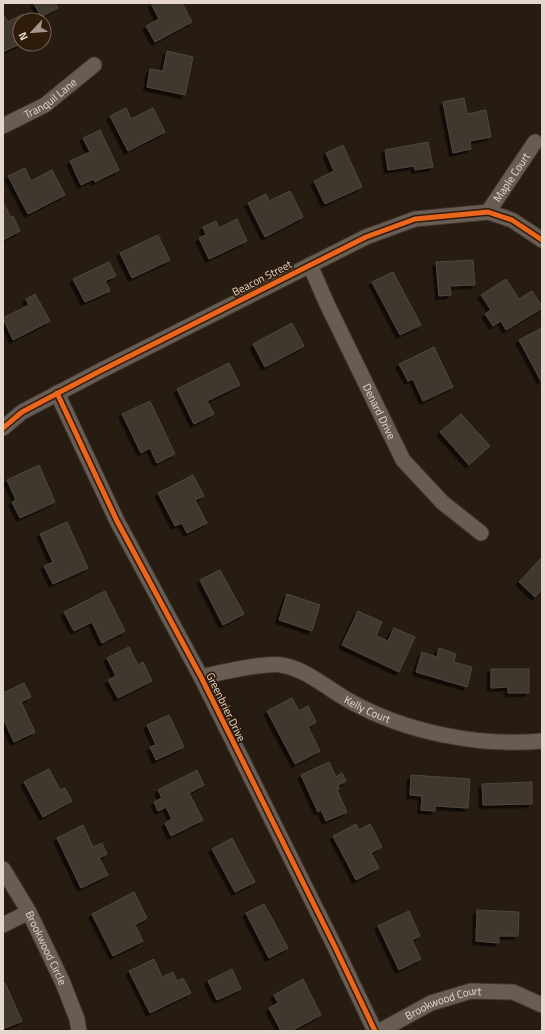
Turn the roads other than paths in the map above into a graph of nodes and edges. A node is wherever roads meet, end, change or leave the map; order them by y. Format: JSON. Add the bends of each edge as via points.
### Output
{"nodes":[{"id":1,"x":94,"y":65,"type":"dead end"},
{"id":2,"x":3,"y":126,"type":"edge"},
{"id":3,"x":535,"y":142,"type":"dead end"},
{"id":4,"x":488,"y":212,"type":"junction"},
{"id":5,"x":542,"y":240,"type":"edge"},
{"id":6,"x":310,"y":265,"type":"junction"},
{"id":7,"x":57,"y":393,"type":"junction"},
{"id":8,"x":3,"y":428,"type":"edge"},
{"id":9,"x":481,"y":533,"type":"dead end"},
{"id":10,"x":200,"y":677,"type":"junction"},
{"id":11,"x":542,"y":741,"type":"edge"},
{"id":12,"x":3,"y":869,"type":"edge"},
{"id":13,"x":29,"y":912,"type":"junction"},
{"id":14,"x":3,"y":925,"type":"edge"},
{"id":15,"x":542,"y":1005,"type":"edge"},
{"id":16,"x":79,"y":1031,"type":"edge"},
{"id":17,"x":375,"y":1031,"type":"edge"},
{"id":18,"x":380,"y":1031,"type":"edge"}],
"edges":[{"from":1,"to":2,"type":"street","name":"Tranquil Lane","via":[[45,105]]},
{"from":3,"to":4,"type":"street","name":"Maple Court"},
{"from":4,"to":5,"type":"street","name":"Beacon Street","via":[[512,220]]},
{"from":4,"to":6,"type":"street","name":"Beacon Street","via":[[415,219],[366,237]]},
{"from":6,"to":7,"type":"street","name":"Beacon Street"},
{"from":6,"to":9,"type":"street","name":"Denard Drive","via":[[403,460],[442,502]]},
{"from":7,"to":8,"type":"street","name":"Beacon Street","via":[[22,412]]},
{"from":7,"to":10,"type":"street","name":"Greenbrier Drive","via":[[117,521]]},
{"from":10,"to":11,"type":"street","name":"Kelly Court","via":[[243,667],[281,664],[316,679],[348,700],[401,723],[457,738],[515,744]]},
{"from":10,"to":17,"type":"street","name":"Greenbrier Drive"},
{"from":12,"to":13,"type":"street","name":"Brookwood Circle"},
{"from":13,"to":14,"type":"street"},
{"from":13,"to":16,"type":"street","name":"Brookwood Circle","via":[[63,983]]},
{"from":15,"to":18,"type":"street","name":"Brookwood Court","via":[[513,992],[471,991],[431,1003]]}]}
